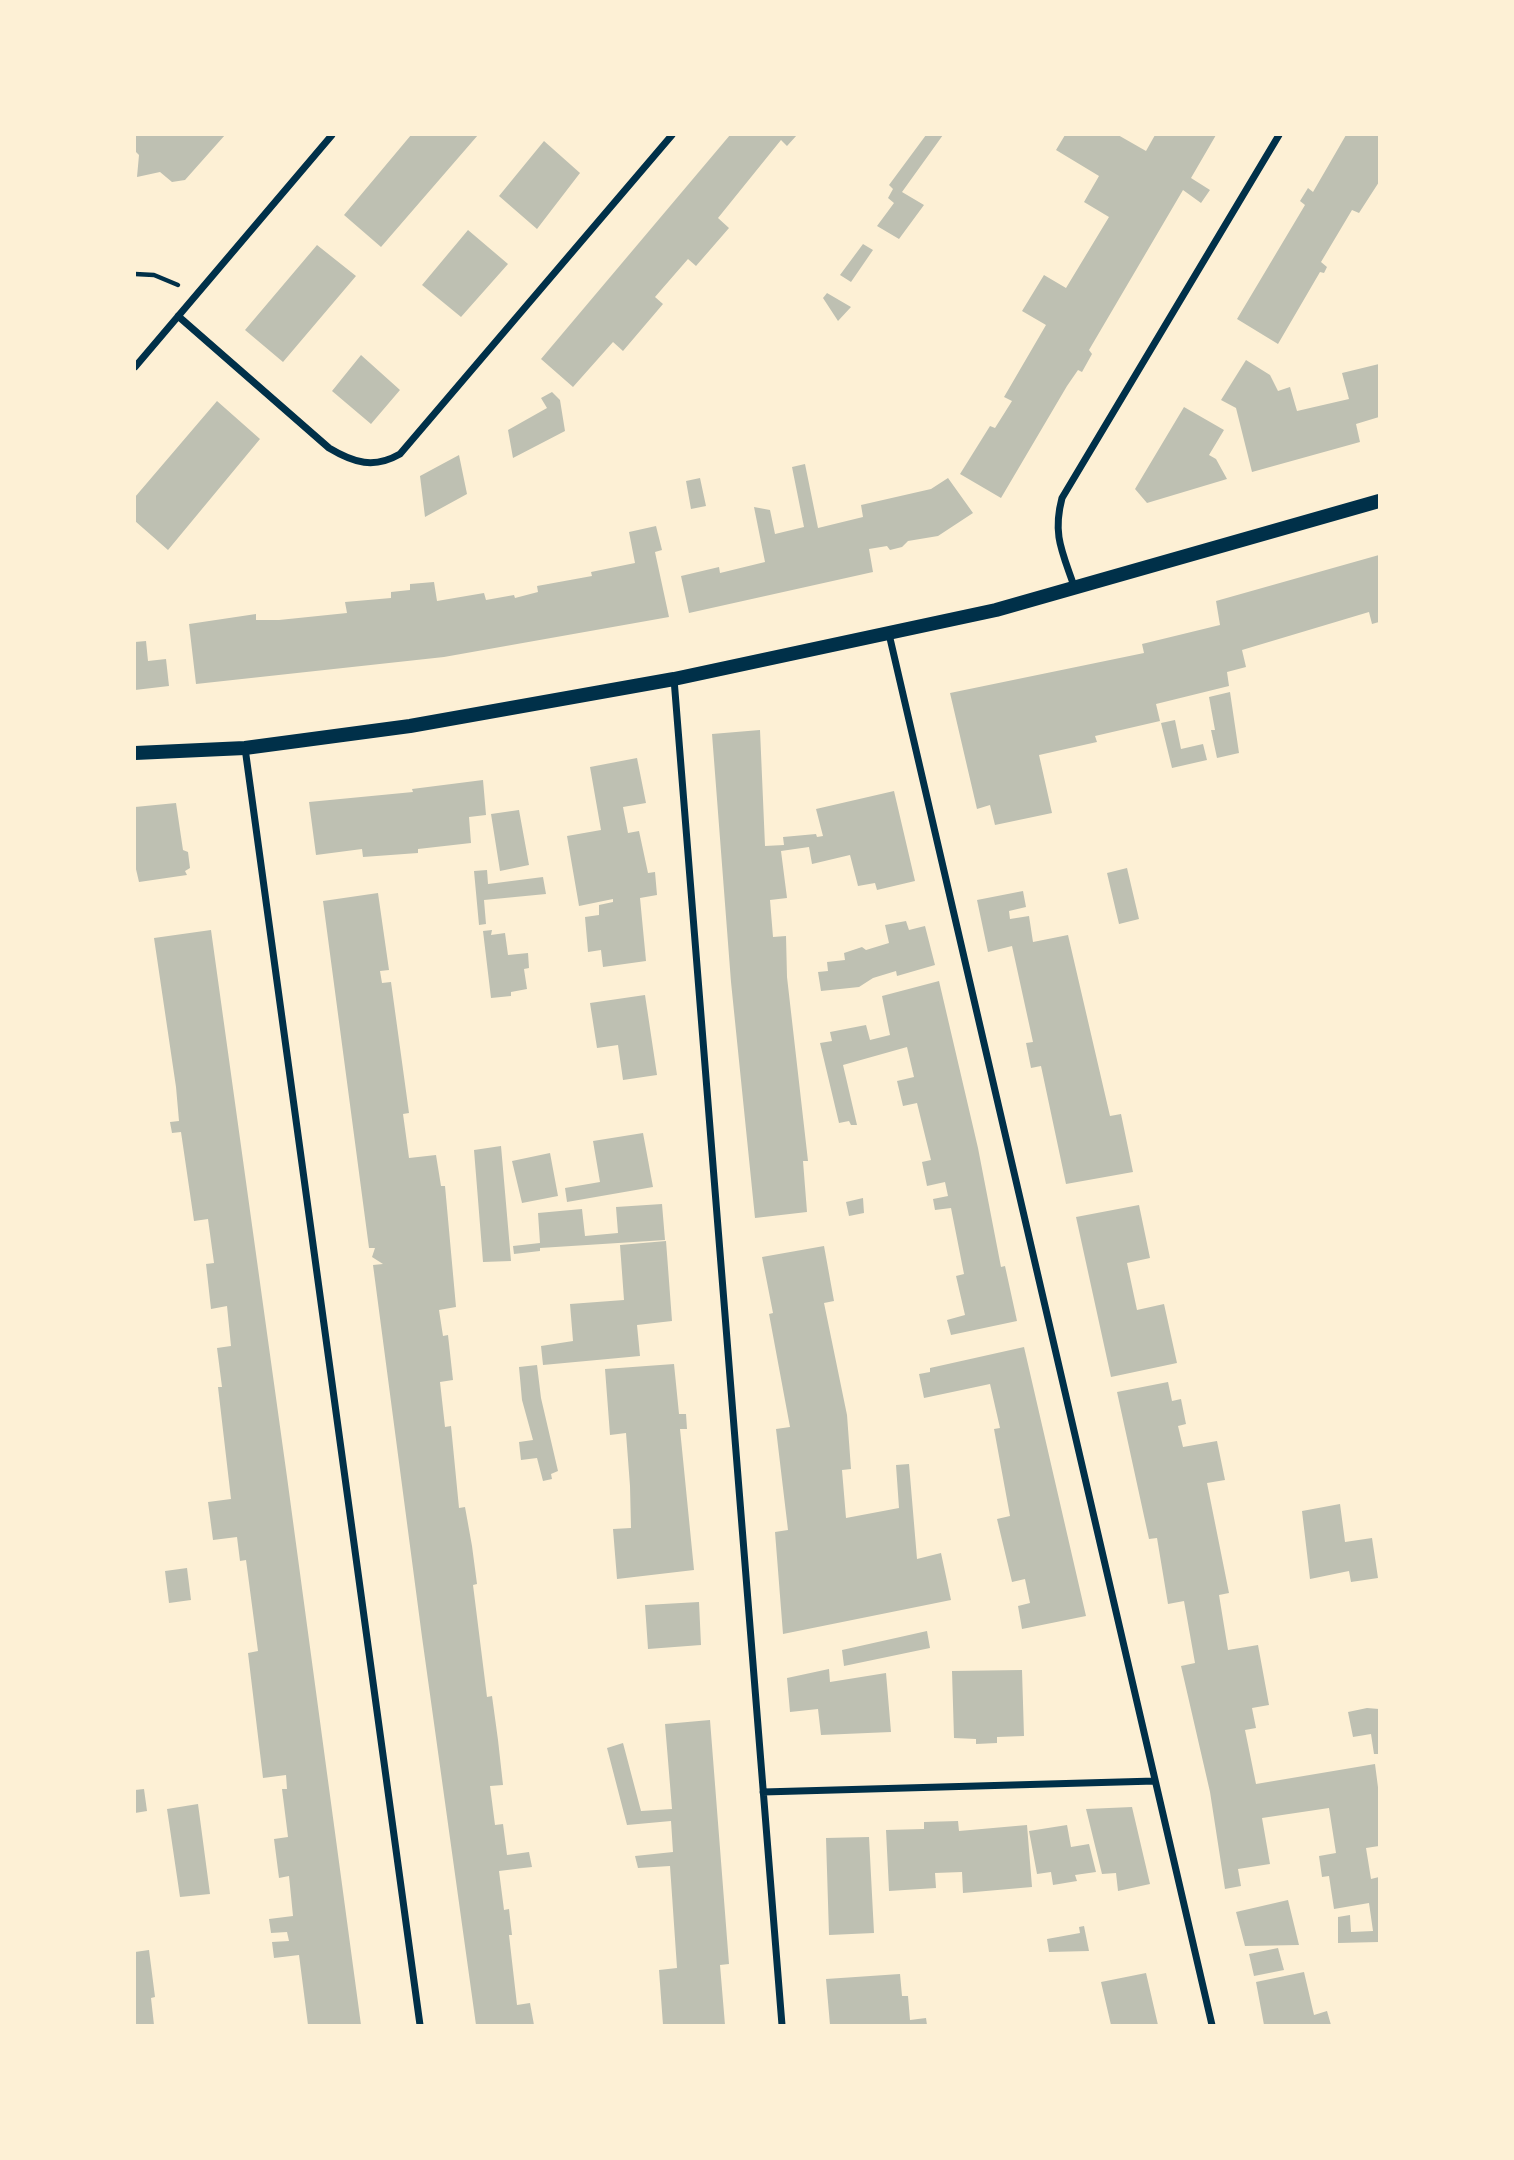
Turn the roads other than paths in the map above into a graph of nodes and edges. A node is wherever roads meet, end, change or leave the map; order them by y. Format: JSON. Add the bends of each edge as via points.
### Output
{"nodes":[{"id":1,"x":332,"y":135,"type":"edge"},
{"id":2,"x":672,"y":135,"type":"edge"},
{"id":3,"x":1279,"y":135,"type":"edge"},
{"id":4,"x":177,"y":316,"type":"junction"},
{"id":5,"x":135,"y":367,"type":"edge"},
{"id":6,"x":1379,"y":501,"type":"edge"},
{"id":7,"x":1075,"y":589,"type":"junction"},
{"id":8,"x":889,"y":634,"type":"junction"},
{"id":9,"x":674,"y":679,"type":"junction"},
{"id":10,"x":245,"y":748,"type":"junction"},
{"id":11,"x":135,"y":753,"type":"edge"},
{"id":12,"x":1155,"y":1781,"type":"junction"},
{"id":13,"x":763,"y":1792,"type":"junction"},
{"id":14,"x":420,"y":2025,"type":"edge"},
{"id":15,"x":782,"y":2025,"type":"edge"},
{"id":16,"x":1212,"y":2025,"type":"edge"}],
"edges":[{"from":1,"to":4,"type":"street"},
{"from":2,"to":4,"type":"street","via":[[400,454],[389,460],[374,464],[351,461],[329,448]]},
{"from":3,"to":7,"type":"street","via":[[1062,498],[1056,521],[1058,541]]},
{"from":4,"to":5,"type":"street"},
{"from":6,"to":7,"type":"main road"},
{"from":7,"to":8,"type":"main road"},
{"from":8,"to":9,"type":"main road"},
{"from":8,"to":12,"type":"street"},
{"from":9,"to":10,"type":"main road","via":[[410,726]]},
{"from":9,"to":13,"type":"street"},
{"from":10,"to":11,"type":"main road"},
{"from":10,"to":14,"type":"street"},
{"from":12,"to":13,"type":"street"},
{"from":12,"to":16,"type":"street"},
{"from":13,"to":15,"type":"street"}]}
